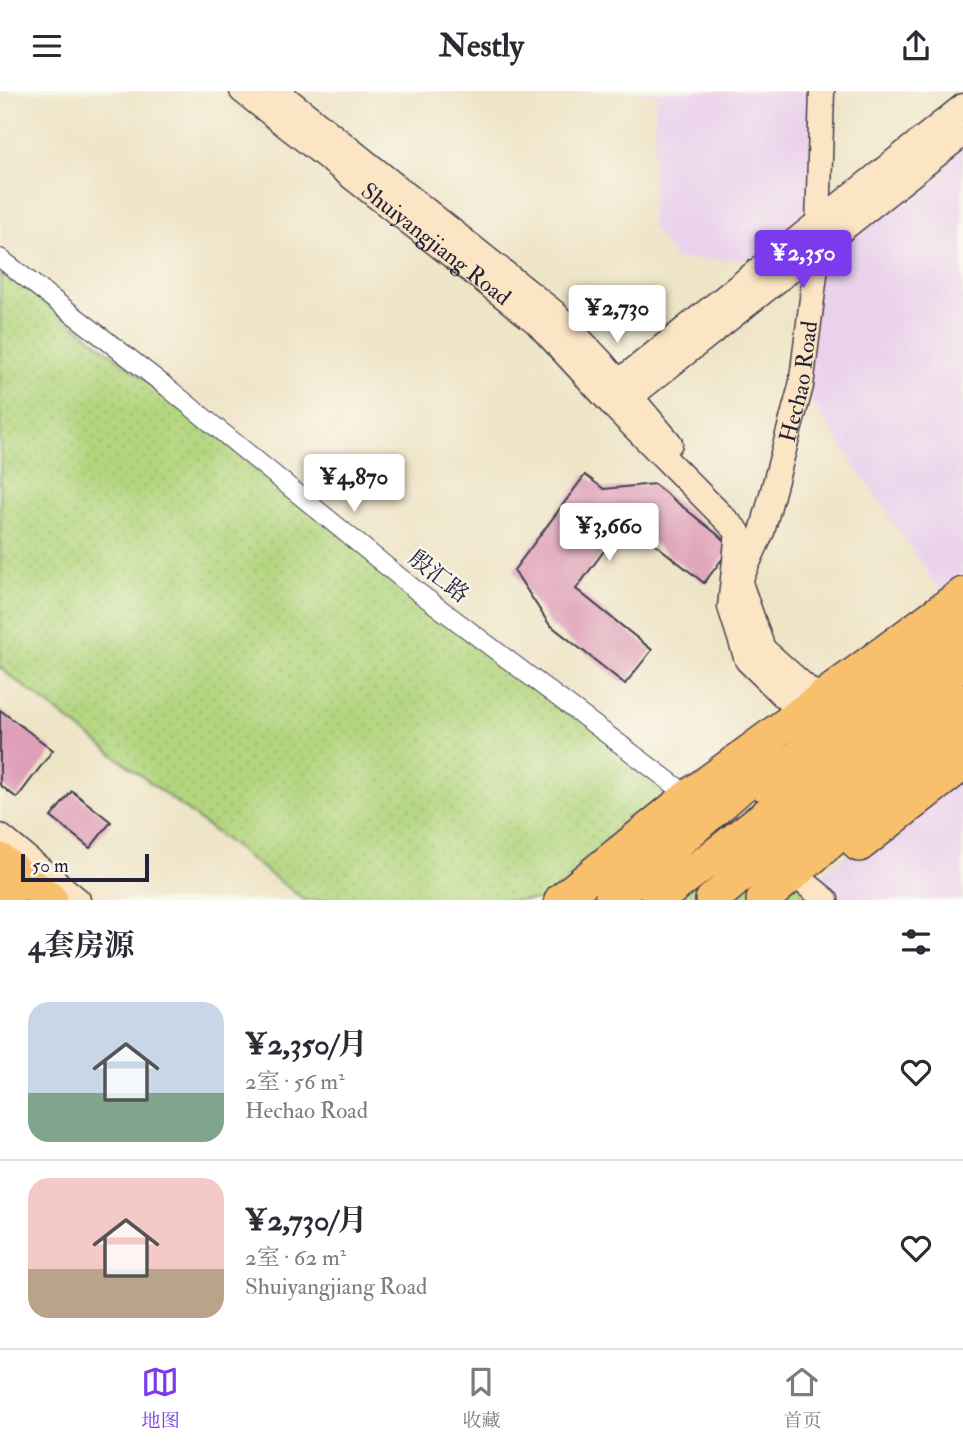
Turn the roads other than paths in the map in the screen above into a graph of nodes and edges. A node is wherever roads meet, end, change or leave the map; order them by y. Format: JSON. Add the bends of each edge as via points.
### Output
{"nodes":[{"id":1,"x":242,"y":91,"type":"edge"},
{"id":2,"x":277,"y":91,"type":"edge"},
{"id":3,"x":822,"y":91,"type":"edge"},
{"id":4,"x":963,"y":106,"type":"edge"},
{"id":5,"x":963,"y":134,"type":"edge"},
{"id":6,"x":818,"y":221,"type":"junction"},
{"id":7,"x":817,"y":250,"type":"junction"},
{"id":8,"x":0,"y":258,"type":"edge"},
{"id":9,"x":617,"y":396,"type":"junction"},
{"id":10,"x":739,"y":580,"type":"junction"},
{"id":11,"x":963,"y":594,"type":"edge"},
{"id":12,"x":963,"y":615,"type":"edge"},
{"id":13,"x":963,"y":629,"type":"edge"},
{"id":14,"x":963,"y":662,"type":"edge"},
{"id":15,"x":963,"y":700,"type":"edge"},
{"id":16,"x":810,"y":706,"type":"junction"},
{"id":17,"x":963,"y":720,"type":"edge"},
{"id":18,"x":963,"y":735,"type":"edge"},
{"id":19,"x":963,"y":763,"type":"edge"},
{"id":20,"x":689,"y":796,"type":"junction"},
{"id":21,"x":740,"y":817,"type":"junction"},
{"id":22,"x":810,"y":817,"type":"junction"},
{"id":23,"x":0,"y":836,"type":"edge"},
{"id":24,"x":669,"y":849,"type":"junction"},
{"id":25,"x":0,"y":860,"type":"edge"},
{"id":26,"x":790,"y":889,"type":"edge"},
{"id":27,"x":0,"y":894,"type":"edge"},
{"id":28,"x":32,"y":896,"type":"edge"},
{"id":29,"x":68,"y":900,"type":"edge"},
{"id":30,"x":78,"y":900,"type":"edge"},
{"id":31,"x":561,"y":900,"type":"edge"},
{"id":32,"x":612,"y":900,"type":"edge"},
{"id":33,"x":657,"y":900,"type":"edge"},
{"id":34,"x":712,"y":900,"type":"edge"},
{"id":35,"x":729,"y":900,"type":"edge"},
{"id":36,"x":744,"y":900,"type":"edge"}],
"edges":[{"from":1,"to":9,"type":"street","name":"Shuiyangjiang Road","via":[[536,322]]},
{"from":2,"to":9,"type":"street","name":"Shuiyangjiang Road","via":[[555,313]]},
{"from":3,"to":6,"type":"street","name":"Hechao Road"},
{"from":4,"to":6,"type":"street"},
{"from":5,"to":7,"type":"street"},
{"from":6,"to":7,"type":"street","name":"Hechao Road"},
{"from":6,"to":9,"type":"street"},
{"from":7,"to":9,"type":"street"},
{"from":7,"to":10,"type":"street","name":"Hechao Road","via":[[801,386],[762,532]]},
{"from":8,"to":20,"type":"street","name":"殷汇路","via":[[169,388],[418,592]]},
{"from":9,"to":10,"type":"street","name":"Shuiyangjiang Road","via":[[663,435],[750,526]]},
{"from":9,"to":16,"type":"street","name":"Shuiyangjiang Road","via":[[738,532],[730,607],[747,660]]},
{"from":10,"to":16,"type":"street","via":[[763,649]]},
{"from":11,"to":16,"type":"highway"},
{"from":12,"to":24,"type":"highway","via":[[764,766]]},
{"from":13,"to":21,"type":"highway"},
{"from":14,"to":21,"type":"highway"},
{"from":15,"to":22,"type":"highway"},
{"from":16,"to":20,"type":"highway"},
{"from":17,"to":26,"type":"highway"},
{"from":18,"to":26,"type":"highway","via":[[889,791]]},
{"from":19,"to":26,"type":"highway"},
{"from":20,"to":31,"type":"highway"},
{"from":21,"to":24,"type":"highway"},
{"from":21,"to":32,"type":"highway"},
{"from":21,"to":33,"type":"highway"},
{"from":22,"to":34,"type":"highway"},
{"from":22,"to":35,"type":"highway"},
{"from":23,"to":30,"type":"street"},
{"from":24,"to":32,"type":"highway"},
{"from":25,"to":28,"type":"highway"},
{"from":26,"to":36,"type":"highway"},
{"from":27,"to":28,"type":"highway"},
{"from":28,"to":29,"type":"highway"}]}
